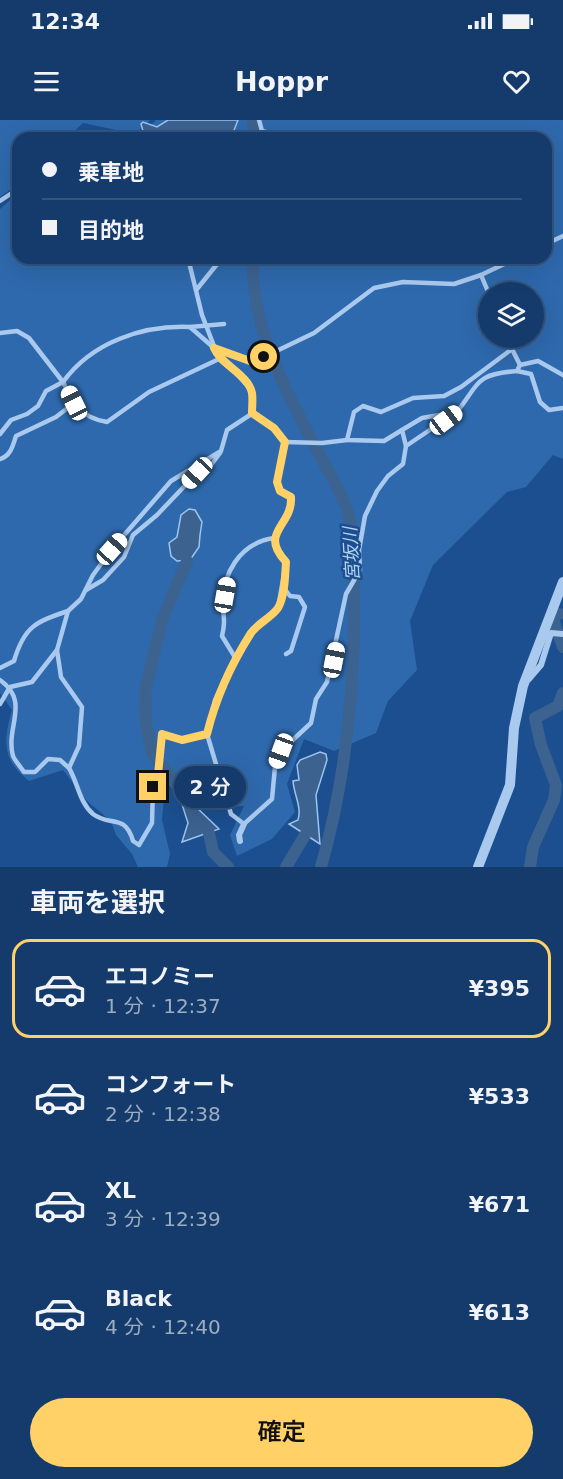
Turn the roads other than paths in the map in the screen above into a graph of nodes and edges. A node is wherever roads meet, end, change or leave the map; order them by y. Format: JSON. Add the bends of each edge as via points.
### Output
{"nodes":[{"id":1,"x":259,"y":120,"type":"edge"},
{"id":2,"x":266,"y":132,"type":"edge"},
{"id":3,"x":190,"y":264,"type":"edge"},
{"id":4,"x":217,"y":264,"type":"edge"},
{"id":5,"x":504,"y":264,"type":"edge"},
{"id":6,"x":481,"y":275,"type":"junction"},
{"id":7,"x":484,"y":282,"type":"edge"},
{"id":8,"x":197,"y":290,"type":"junction"},
{"id":9,"x":224,"y":324,"type":"dead end"},
{"id":10,"x":206,"y":325,"type":"junction"},
{"id":11,"x":190,"y":327,"type":"junction"},
{"id":12,"x":0,"y":333,"type":"edge"},
{"id":13,"x":214,"y":348,"type":"junction"},
{"id":14,"x":512,"y":349,"type":"joint"},
{"id":15,"x":219,"y":359,"type":"junction"},
{"id":16,"x":520,"y":365,"type":"junction"},
{"id":17,"x":517,"y":371,"type":"junction"},
{"id":18,"x":563,"y":375,"type":"edge"},
{"id":19,"x":63,"y":382,"type":"junction"},
{"id":20,"x":74,"y":403,"type":"junction"},
{"id":21,"x":563,"y":408,"type":"edge"},
{"id":22,"x":457,"y":412,"type":"junction"},
{"id":23,"x":252,"y":413,"type":"junction"},
{"id":24,"x":402,"y":430,"type":"junction"},
{"id":25,"x":0,"y":435,"type":"edge"},
{"id":26,"x":347,"y":440,"type":"junction"},
{"id":27,"x":285,"y":442,"type":"junction"},
{"id":28,"x":406,"y":446,"type":"junction"},
{"id":29,"x":221,"y":451,"type":"junction"},
{"id":30,"x":0,"y":459,"type":"edge"},
{"id":31,"x":274,"y":538,"type":"junction"},
{"id":32,"x":563,"y":582,"type":"edge"},
{"id":33,"x":284,"y":588,"type":"junction"},
{"id":34,"x":86,"y":590,"type":"junction"},
{"id":35,"x":68,"y":611,"type":"junction"},
{"id":36,"x":563,"y":634,"type":"edge"},
{"id":37,"x":57,"y":650,"type":"junction"},
{"id":38,"x":286,"y":654,"type":"dead end"},
{"id":39,"x":236,"y":659,"type":"junction"},
{"id":40,"x":0,"y":668,"type":"edge"},
{"id":41,"x":0,"y":680,"type":"edge"},
{"id":42,"x":523,"y":686,"type":"junction"},
{"id":43,"x":10,"y":687,"type":"junction"},
{"id":44,"x":0,"y":704,"type":"edge"},
{"id":45,"x":207,"y":734,"type":"junction"},
{"id":46,"x":69,"y":768,"type":"junction"},
{"id":47,"x":244,"y":824,"type":"junction"},
{"id":48,"x":240,"y":841,"type":"dead end"},
{"id":49,"x":478,"y":867,"type":"edge"}],
"edges":[{"from":1,"to":2,"type":"lane"},
{"from":3,"to":8,"type":"lane"},
{"from":4,"to":8,"type":"lane"},
{"from":5,"to":6,"type":"lane"},
{"from":6,"to":7,"type":"lane"},
{"from":6,"to":13,"type":"lane","via":[[454,284],[403,282],[374,288],[314,333],[250,361]]},
{"from":8,"to":10,"type":"lane"},
{"from":9,"to":10,"type":"lane"},
{"from":10,"to":11,"type":"lane"},
{"from":10,"to":13,"type":"lane"},
{"from":11,"to":13,"type":"lane"},
{"from":11,"to":19,"type":"lane","via":[[168,326],[119,339],[95,351],[72,369]]},
{"from":12,"to":19,"type":"lane","via":[[17,331],[29,338]]},
{"from":13,"to":15,"type":"lane"},
{"from":14,"to":16,"type":"lane"},
{"from":14,"to":26,"type":"lane","via":[[444,396],[413,398],[381,412],[363,406],[354,412]]},
{"from":15,"to":20,"type":"lane","via":[[148,392],[107,422],[92,420]]},
{"from":15,"to":23,"type":"lane","via":[[252,391]]},
{"from":16,"to":17,"type":"lane"},
{"from":16,"to":18,"type":"lane","via":[[538,361]]},
{"from":17,"to":21,"type":"lane","via":[[531,374],[540,402],[549,410]]},
{"from":17,"to":22,"type":"lane","via":[[490,373],[476,383]]},
{"from":19,"to":20,"type":"lane"},
{"from":19,"to":25,"type":"lane","via":[[46,391],[38,406],[11,420]]},
{"from":20,"to":30,"type":"lane","via":[[56,417],[16,436],[12,449]]},
{"from":22,"to":24,"type":"lane","via":[[422,418]]},
{"from":22,"to":28,"type":"lane"},
{"from":23,"to":27,"type":"lane","via":[[274,428]]},
{"from":23,"to":29,"type":"lane","via":[[227,430]]},
{"from":24,"to":26,"type":"lane","via":[[384,441]]},
{"from":24,"to":28,"type":"lane"},
{"from":26,"to":27,"type":"lane"},
{"from":27,"to":31,"type":"lane","via":[[277,482],[280,491],[291,497],[292,507]]},
{"from":28,"to":47,"type":"lane","via":[[403,464],[388,476],[365,516],[360,570],[346,594],[334,660],[316,699],[311,723],[281,751],[272,798]]},
{"from":29,"to":34,"type":"lane","via":[[171,481],[112,549]]},
{"from":29,"to":34,"type":"lane","via":[[212,465],[197,473],[134,535],[124,557],[103,580]]},
{"from":31,"to":33,"type":"lane","via":[[277,552],[286,562]]},
{"from":31,"to":39,"type":"lane","via":[[238,554],[229,573],[222,636]]},
{"from":32,"to":42,"type":"street"},
{"from":33,"to":38,"type":"lane","via":[[290,596],[299,597],[305,608],[291,651]]},
{"from":33,"to":39,"type":"lane","via":[[278,608],[253,630]]},
{"from":34,"to":35,"type":"lane"},
{"from":35,"to":37,"type":"lane"},
{"from":35,"to":40,"type":"lane","via":[[20,638],[14,661]]},
{"from":36,"to":42,"type":"street","via":[[551,633],[541,665]]},
{"from":37,"to":43,"type":"lane","via":[[32,682]]},
{"from":37,"to":46,"type":"lane","via":[[62,677],[82,707],[79,746]]},
{"from":39,"to":45,"type":"lane","via":[[215,700]]},
{"from":41,"to":43,"type":"lane"},
{"from":42,"to":49,"type":"street","via":[[514,728],[510,785]]},
{"from":43,"to":44,"type":"lane"},
{"from":43,"to":46,"type":"lane","via":[[17,708],[13,756],[24,772],[35,772],[48,759],[60,760]]},
{"from":45,"to":46,"type":"lane","via":[[182,740],[162,734],[153,787],[152,823],[139,845],[119,821],[93,814],[82,802]]},
{"from":45,"to":47,"type":"lane","via":[[231,814]]},
{"from":47,"to":48,"type":"street"}]}
